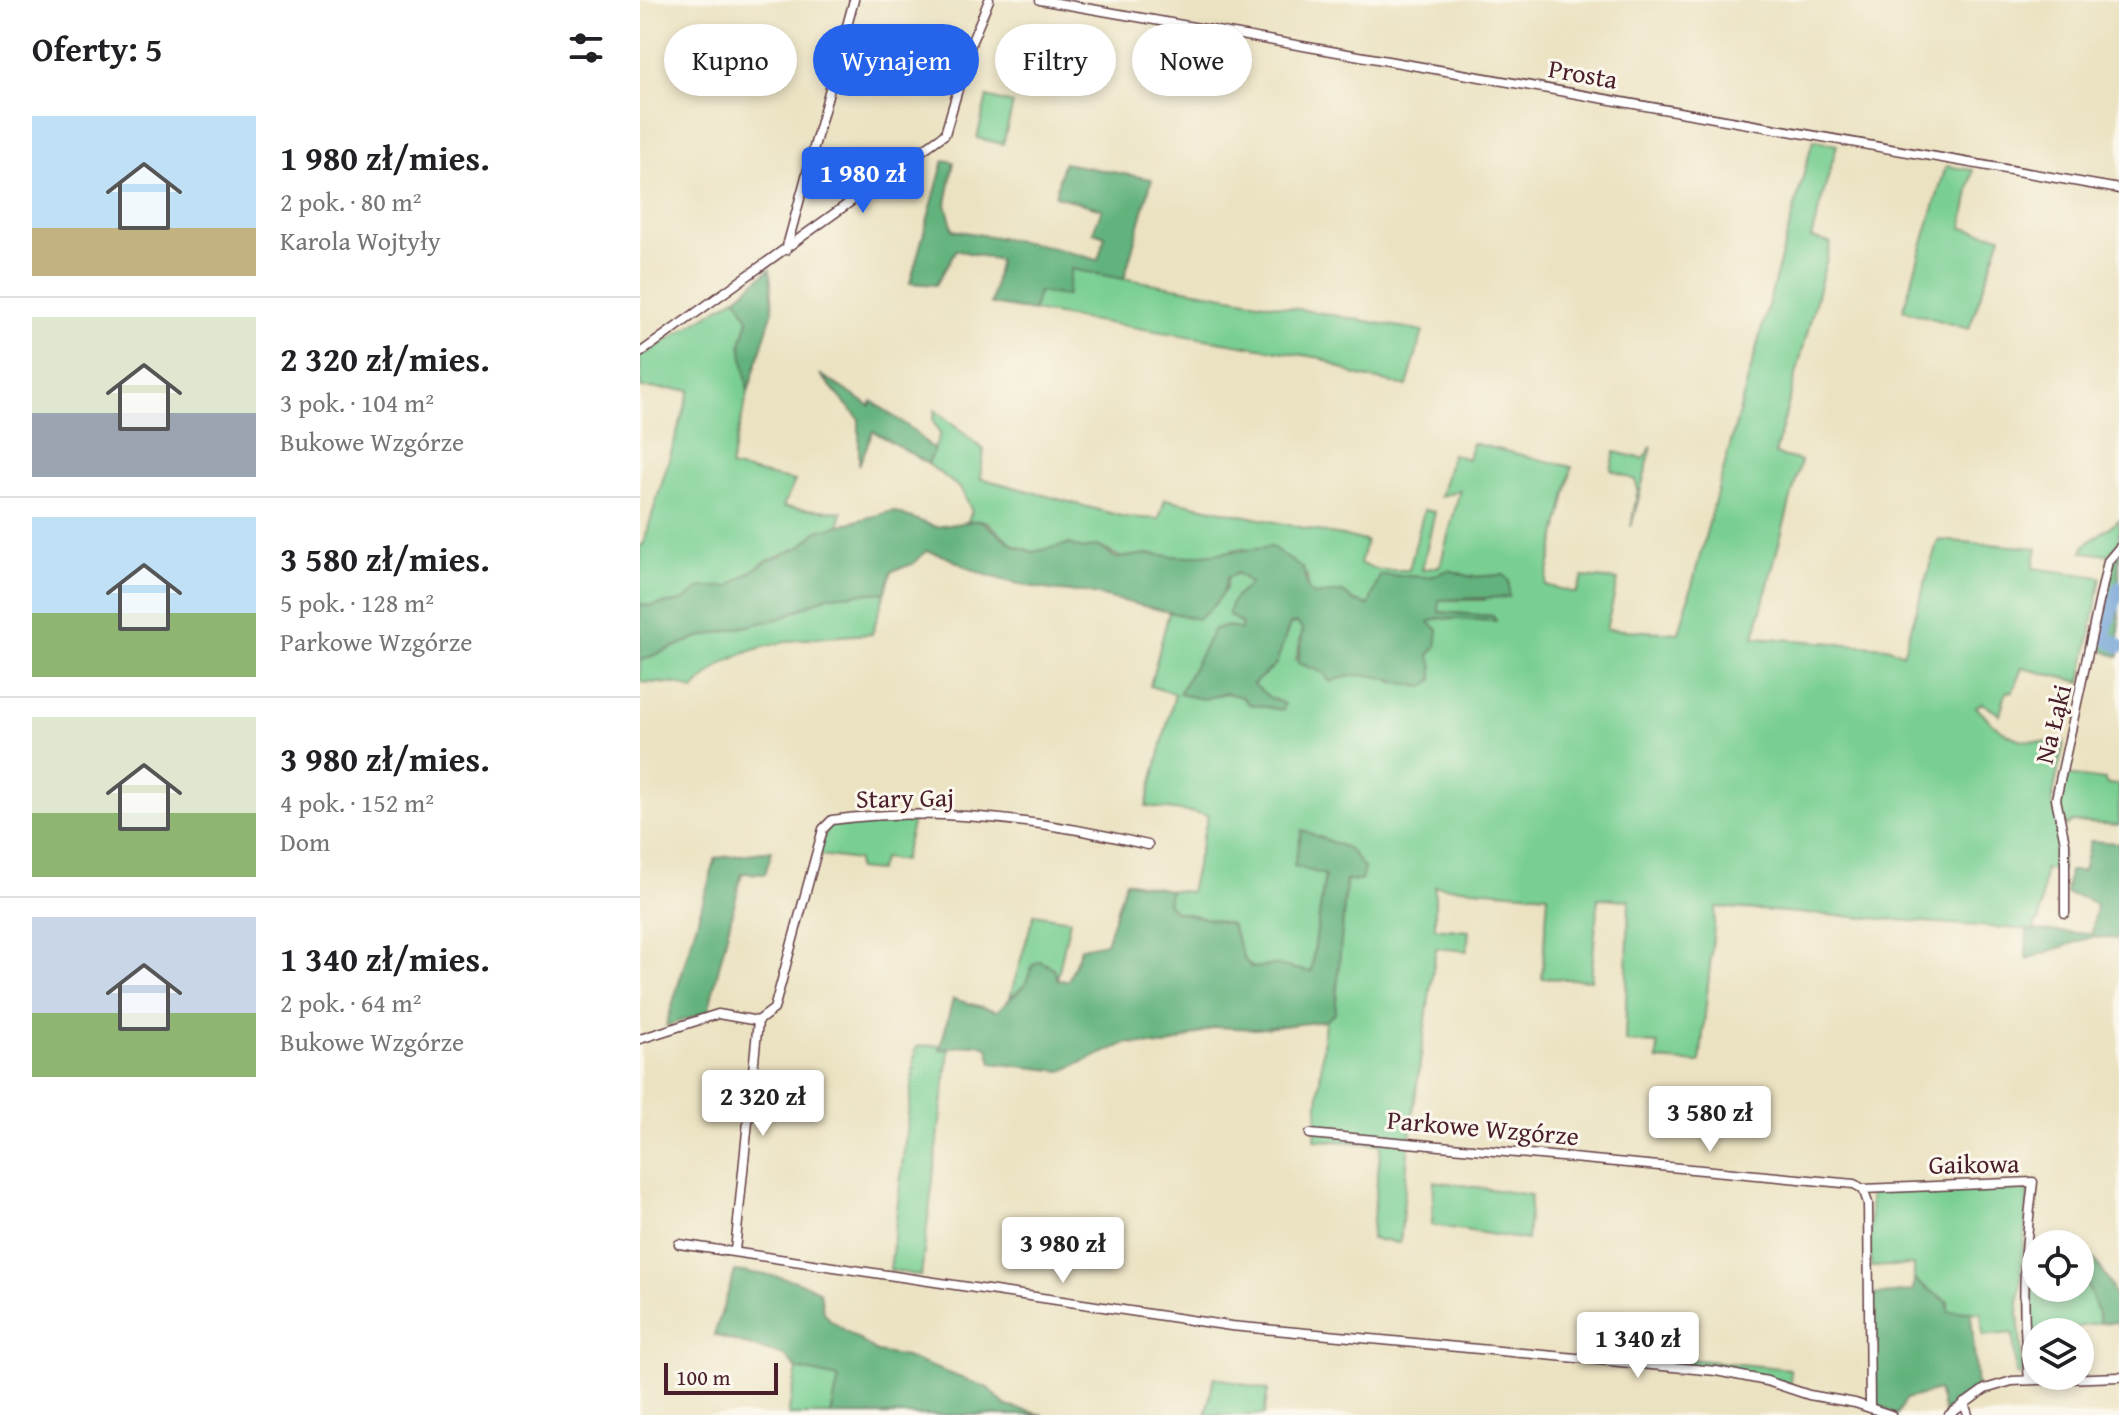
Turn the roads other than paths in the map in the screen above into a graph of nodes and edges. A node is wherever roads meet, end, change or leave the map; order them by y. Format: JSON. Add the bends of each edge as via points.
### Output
{"nodes":[{"id":1,"x":854,"y":0,"type":"edge"},
{"id":2,"x":989,"y":0,"type":"edge"},
{"id":3,"x":1040,"y":0,"type":"edge"},
{"id":4,"x":2119,"y":189,"type":"edge"},
{"id":5,"x":786,"y":250,"type":"junction"},
{"id":6,"x":640,"y":353,"type":"edge"},
{"id":7,"x":2119,"y":548,"type":"edge"},
{"id":8,"x":1148,"y":845,"type":"dead end"},
{"id":9,"x":2065,"y":913,"type":"dead end"},
{"id":10,"x":758,"y":1021,"type":"junction"},
{"id":11,"x":640,"y":1039,"type":"edge"},
{"id":12,"x":1310,"y":1134,"type":"dead end"},
{"id":13,"x":1863,"y":1189,"type":"junction"},
{"id":14,"x":679,"y":1244,"type":"dead end"},
{"id":15,"x":735,"y":1251,"type":"junction"},
{"id":16,"x":2025,"y":1318,"type":"edge"},
{"id":17,"x":2119,"y":1377,"type":"edge"},
{"id":18,"x":2094,"y":1378,"type":"edge"},
{"id":19,"x":2022,"y":1381,"type":"edge"},
{"id":20,"x":1964,"y":1403,"type":"junction"},
{"id":21,"x":1870,"y":1407,"type":"junction"},
{"id":22,"x":1891,"y":1415,"type":"edge"},
{"id":23,"x":1949,"y":1415,"type":"edge"},
{"id":24,"x":1968,"y":1415,"type":"edge"}],
"edges":[{"from":1,"to":5,"type":"street"},
{"from":2,"to":5,"type":"street","via":[[945,134]]},
{"from":3,"to":4,"type":"street","name":"Prosta"},
{"from":5,"to":6,"type":"street"},
{"from":7,"to":9,"type":"street","name":"Na Łąki","via":[[2108,561],[2056,799],[2065,843]]},
{"from":8,"to":10,"type":"street","name":"Stary Gaj","via":[[1004,818],[832,820],[823,829],[774,1009]]},
{"from":10,"to":11,"type":"street","via":[[718,1014]]},
{"from":10,"to":15,"type":"street"},
{"from":12,"to":13,"type":"street","name":"Parkowe Wzgórze","via":[[1854,1184]]},
{"from":13,"to":16,"type":"street","name":"Gaikowa","via":[[2033,1182],[2022,1275]]},
{"from":13,"to":21,"type":"street","via":[[1868,1203]]},
{"from":14,"to":15,"type":"street"},
{"from":15,"to":21,"type":"street","via":[[1231,1326],[1716,1371]]},
{"from":17,"to":18,"type":"street"},
{"from":19,"to":20,"type":"street","via":[[1985,1389]]},
{"from":20,"to":23,"type":"street"},
{"from":20,"to":24,"type":"street"},
{"from":21,"to":22,"type":"street"}]}
